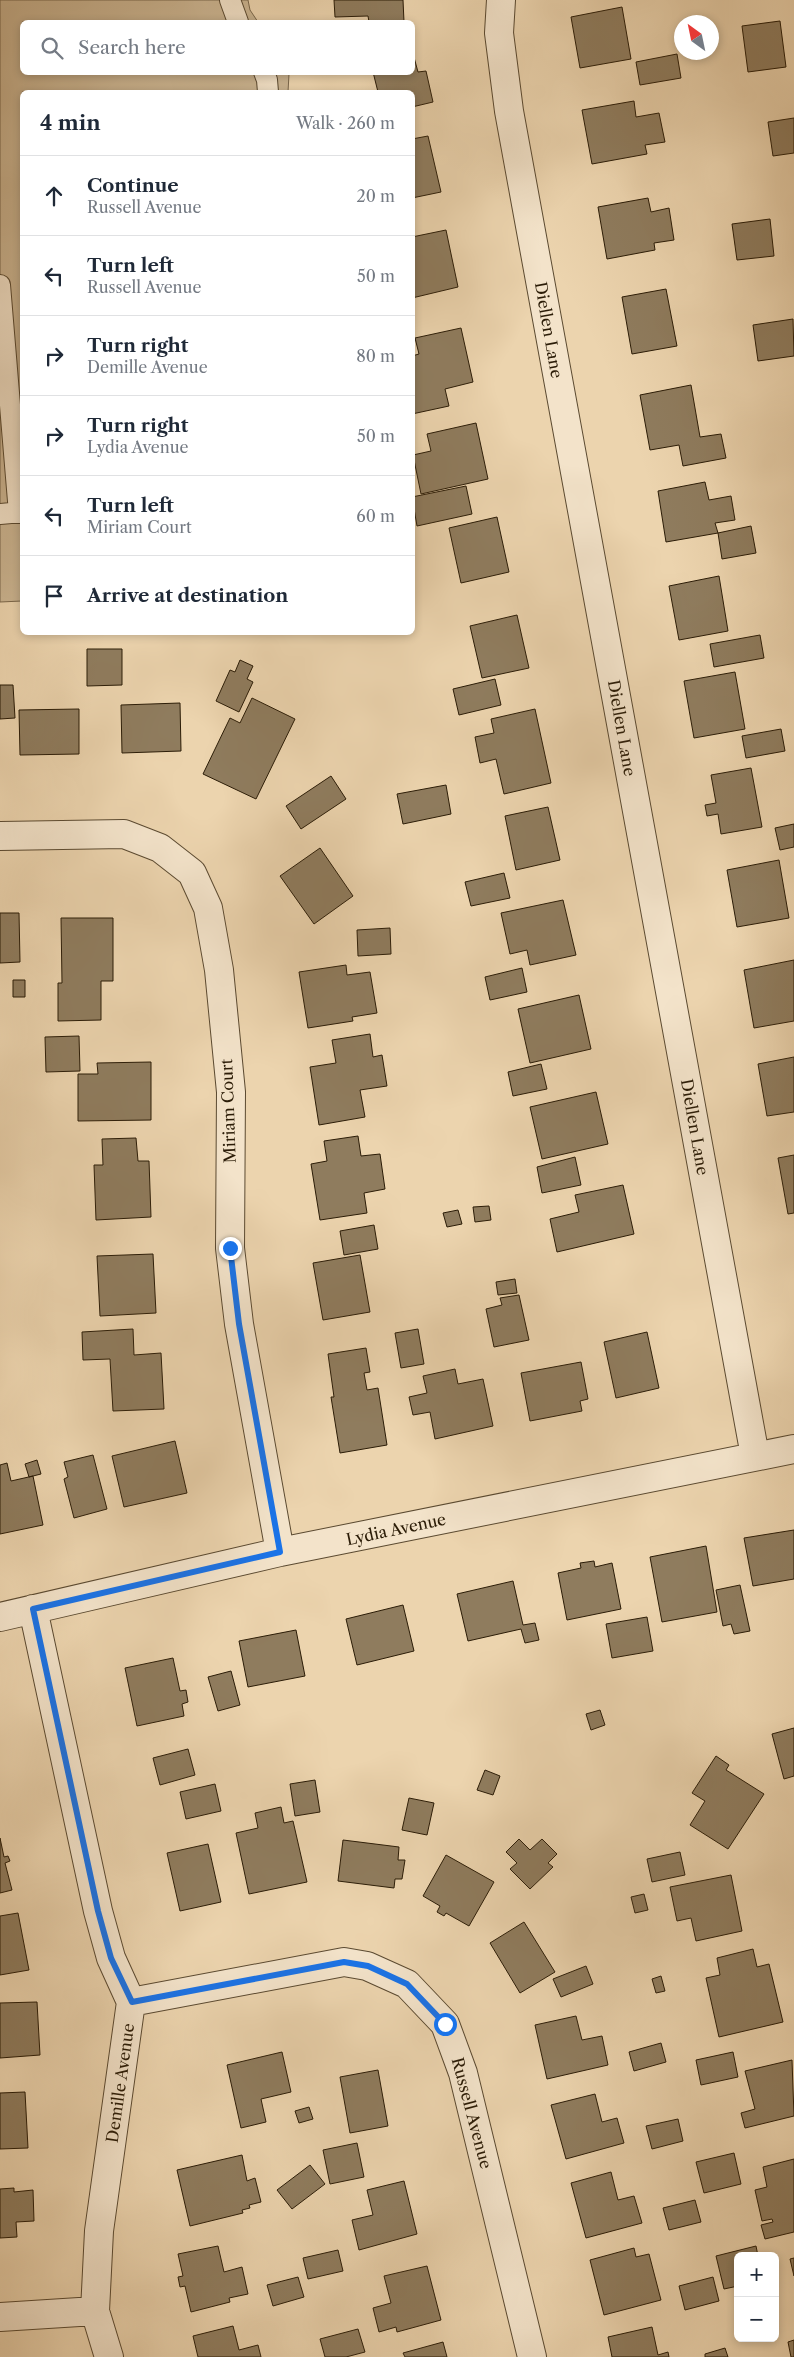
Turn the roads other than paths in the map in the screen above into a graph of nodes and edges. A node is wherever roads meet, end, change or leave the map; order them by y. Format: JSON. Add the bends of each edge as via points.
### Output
{"nodes":[{"id":1,"x":230,"y":0,"type":"edge"},
{"id":2,"x":501,"y":0,"type":"edge"},
{"id":3,"x":237,"y":20,"type":"edge"},
{"id":4,"x":265,"y":75,"type":"edge"},
{"id":5,"x":268,"y":90,"type":"edge"},
{"id":6,"x":0,"y":285,"type":"edge"},
{"id":7,"x":14,"y":513,"type":"edge"},
{"id":8,"x":0,"y":836,"type":"edge"},
{"id":9,"x":794,"y":1449,"type":"edge"},
{"id":10,"x":755,"y":1456,"type":"junction"},
{"id":11,"x":280,"y":1552,"type":"junction"},
{"id":12,"x":33,"y":1609,"type":"junction"},
{"id":13,"x":0,"y":1617,"type":"edge"},
{"id":14,"x":132,"y":2002,"type":"junction"},
{"id":15,"x":95,"y":2310,"type":"junction"},
{"id":16,"x":0,"y":2317,"type":"edge"},
{"id":17,"x":109,"y":2357,"type":"edge"},
{"id":18,"x":532,"y":2357,"type":"edge"}],
"edges":[{"from":1,"to":3,"type":"lane"},
{"from":2,"to":10,"type":"street","name":"Diellen Lane","via":[[499,33],[509,111]]},
{"from":4,"to":5,"type":"lane"},
{"from":6,"to":7,"type":"lane"},
{"from":8,"to":11,"type":"street","name":"Miriam Court","via":[[124,834],[160,848],[192,873],[208,908],[219,970],[231,1092],[230,1248],[239,1324]]},
{"from":9,"to":10,"type":"street","name":"Lydia Avenue"},
{"from":10,"to":11,"type":"street","name":"Lydia Avenue"},
{"from":11,"to":12,"type":"street","name":"Lydia Avenue"},
{"from":12,"to":13,"type":"street","name":"Lydia Avenue"},
{"from":12,"to":14,"type":"street","name":"Demille Avenue","via":[[98,1911],[111,1958]]},
{"from":14,"to":15,"type":"street","name":"Demille Avenue","via":[[99,2231]]},
{"from":14,"to":18,"type":"street","name":"Russell Avenue","via":[[344,1962],[368,1966],[407,1984],[445,2024],[464,2072]]},
{"from":15,"to":16,"type":"street"},
{"from":15,"to":17,"type":"street","name":"Demille Avenue"}]}
